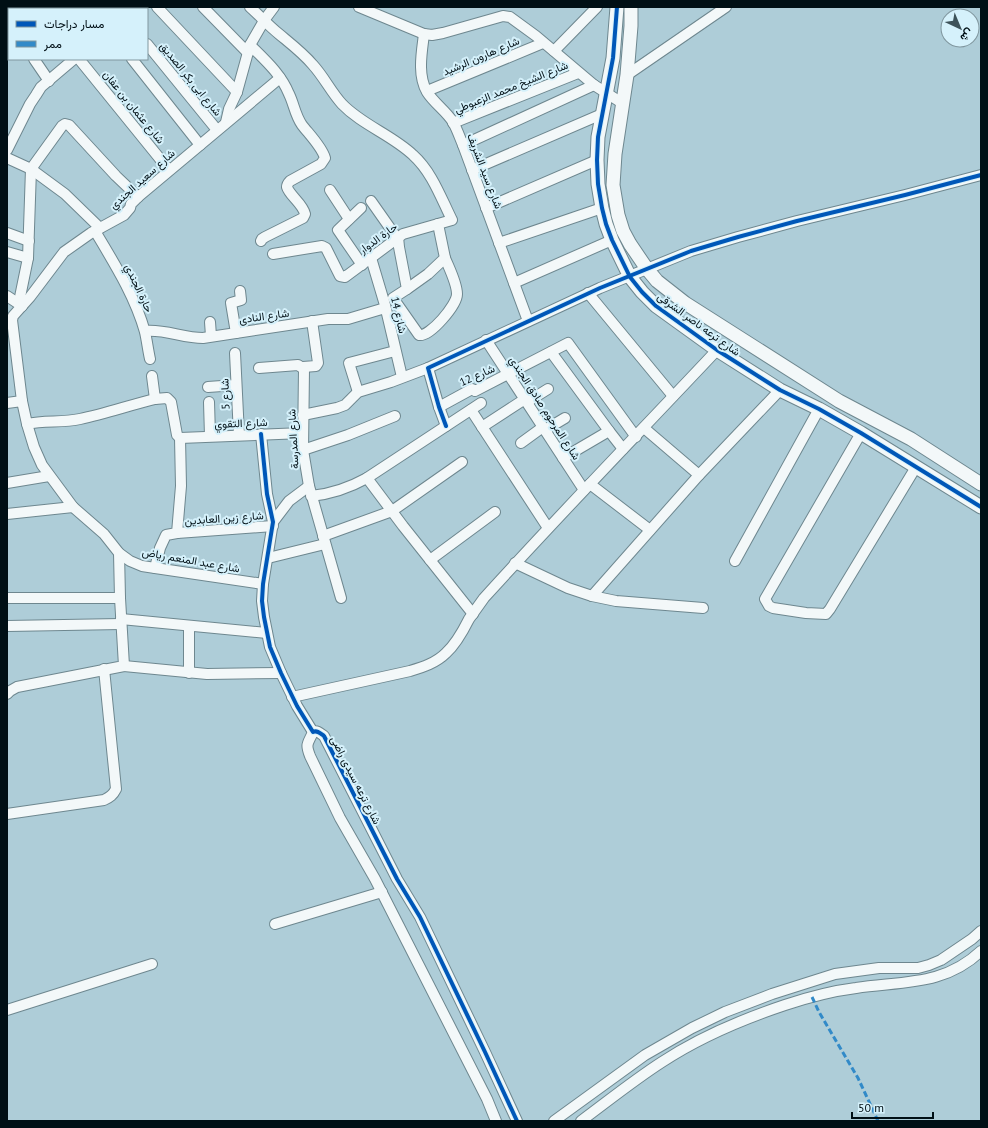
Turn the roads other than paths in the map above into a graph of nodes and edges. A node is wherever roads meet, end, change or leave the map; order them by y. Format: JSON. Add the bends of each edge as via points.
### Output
{"nodes":[{"id":1,"x":157,"y":7,"type":"edge"},
{"id":2,"x":203,"y":7,"type":"edge"},
{"id":3,"x":250,"y":7,"type":"edge"},
{"id":4,"x":274,"y":7,"type":"edge"},
{"id":5,"x":359,"y":7,"type":"edge"},
{"id":6,"x":597,"y":7,"type":"edge"},
{"id":7,"x":617,"y":7,"type":"edge"},
{"id":8,"x":631,"y":7,"type":"edge"},
{"id":9,"x":726,"y":7,"type":"edge"},
{"id":10,"x":264,"y":20,"type":"junction"},
{"id":11,"x":424,"y":34,"type":"junction"},
{"id":12,"x":544,"y":43,"type":"junction"},
{"id":13,"x":148,"y":45,"type":"edge"},
{"id":14,"x":249,"y":49,"type":"junction"},
{"id":15,"x":554,"y":51,"type":"junction"},
{"id":16,"x":35,"y":60,"type":"edge"},
{"id":17,"x":73,"y":60,"type":"edge"},
{"id":18,"x":80,"y":60,"type":"edge"},
{"id":19,"x":133,"y":60,"type":"edge"},
{"id":20,"x":578,"y":73,"type":"junction"},
{"id":21,"x":627,"y":75,"type":"junction"},
{"id":22,"x":280,"y":78,"type":"junction"},
{"id":23,"x":49,"y":82,"type":"junction"},
{"id":24,"x":594,"y":85,"type":"junction"},
{"id":25,"x":237,"y":92,"type":"junction"},
{"id":26,"x":427,"y":92,"type":"junction"},
{"id":27,"x":607,"y":93,"type":"junction"},
{"id":28,"x":622,"y":103,"type":"junction"},
{"id":29,"x":602,"y":114,"type":"junction"},
{"id":30,"x":226,"y":122,"type":"junction"},
{"id":31,"x":453,"y":123,"type":"junction"},
{"id":32,"x":217,"y":130,"type":"junction"},
{"id":33,"x":200,"y":145,"type":"junction"},
{"id":34,"x":463,"y":145,"type":"junction"},
{"id":35,"x":7,"y":150,"type":"edge"},
{"id":36,"x":7,"y":158,"type":"edge"},
{"id":37,"x":597,"y":160,"type":"junction"},
{"id":38,"x":31,"y":169,"type":"junction"},
{"id":39,"x":169,"y":170,"type":"junction"},
{"id":40,"x":472,"y":170,"type":"junction"},
{"id":41,"x":981,"y":175,"type":"edge"},
{"id":42,"x":330,"y":190,"type":"dead end"},
{"id":43,"x":138,"y":197,"type":"junction"},
{"id":44,"x":371,"y":201,"type":"dead end"},
{"id":45,"x":361,"y":208,"type":"dead end"},
{"id":46,"x":486,"y":208,"type":"junction"},
{"id":47,"x":602,"y":208,"type":"junction"},
{"id":48,"x":349,"y":219,"type":"junction"},
{"id":49,"x":438,"y":224,"type":"junction"},
{"id":50,"x":98,"y":229,"type":"junction"},
{"id":51,"x":7,"y":233,"type":"edge"},
{"id":52,"x":397,"y":237,"type":"junction"},
{"id":53,"x":612,"y":240,"type":"junction"},
{"id":54,"x":29,"y":241,"type":"junction"},
{"id":55,"x":262,"y":241,"type":"dead end"},
{"id":56,"x":499,"y":243,"type":"junction"},
{"id":57,"x":7,"y":252,"type":"edge"},
{"id":58,"x":273,"y":254,"type":"dead end"},
{"id":59,"x":28,"y":258,"type":"junction"},
{"id":60,"x":371,"y":258,"type":"junction"},
{"id":61,"x":445,"y":258,"type":"junction"},
{"id":62,"x":362,"y":265,"type":"junction"},
{"id":63,"x":647,"y":269,"type":"junction"},
{"id":64,"x":630,"y":277,"type":"junction"},
{"id":65,"x":514,"y":283,"type":"junction"},
{"id":66,"x":407,"y":289,"type":"junction"},
{"id":67,"x":240,"y":291,"type":"dead end"},
{"id":68,"x":588,"y":293,"type":"junction"},
{"id":69,"x":7,"y":296,"type":"edge"},
{"id":70,"x":22,"y":306,"type":"junction"},
{"id":71,"x":385,"y":308,"type":"junction"},
{"id":72,"x":9,"y":320,"type":"edge"},
{"id":73,"x":210,"y":322,"type":"dead end"},
{"id":74,"x":312,"y":322,"type":"junction"},
{"id":75,"x":528,"y":322,"type":"junction"},
{"id":76,"x":145,"y":332,"type":"junction"},
{"id":77,"x":236,"y":332,"type":"junction"},
{"id":78,"x":211,"y":336,"type":"junction"},
{"id":79,"x":486,"y":340,"type":"junction"},
{"id":80,"x":717,"y":350,"type":"junction"},
{"id":81,"x":395,"y":351,"type":"junction"},
{"id":82,"x":551,"y":352,"type":"junction"},
{"id":83,"x":234,"y":353,"type":"dead end"},
{"id":84,"x":150,"y":359,"type":"dead end"},
{"id":85,"x":302,"y":367,"type":"junction"},
{"id":86,"x":259,"y":368,"type":"dead end"},
{"id":87,"x":428,"y":368,"type":"junction"},
{"id":88,"x":508,"y":374,"type":"junction"},
{"id":89,"x":152,"y":376,"type":"dead end"},
{"id":90,"x":402,"y":377,"type":"junction"},
{"id":91,"x":236,"y":385,"type":"junction"},
{"id":92,"x":208,"y":387,"type":"dead end"},
{"id":93,"x":548,"y":389,"type":"dead end"},
{"id":94,"x":780,"y":390,"type":"junction"},
{"id":95,"x":358,"y":392,"type":"junction"},
{"id":96,"x":673,"y":396,"type":"junction"},
{"id":97,"x":155,"y":399,"type":"junction"},
{"id":98,"x":22,"y":401,"type":"junction"},
{"id":99,"x":526,"y":401,"type":"junction"},
{"id":100,"x":209,"y":402,"type":"dead end"},
{"id":101,"x":7,"y":403,"type":"edge"},
{"id":102,"x":481,"y":403,"type":"dead end"},
{"id":103,"x":439,"y":406,"type":"junction"},
{"id":104,"x":819,"y":409,"type":"junction"},
{"id":105,"x":471,"y":410,"type":"junction"},
{"id":106,"x":304,"y":415,"type":"junction"},
{"id":107,"x":395,"y":416,"type":"dead end"},
{"id":108,"x":565,"y":418,"type":"dead end"},
{"id":109,"x":27,"y":424,"type":"junction"},
{"id":110,"x":446,"y":426,"type":"junction"},
{"id":111,"x":482,"y":427,"type":"junction"},
{"id":112,"x":644,"y":428,"type":"junction"},
{"id":113,"x":544,"y":429,"type":"junction"},
{"id":114,"x":609,"y":431,"type":"junction"},
{"id":115,"x":303,"y":433,"type":"junction"},
{"id":116,"x":861,"y":433,"type":"junction"},
{"id":117,"x":261,"y":434,"type":"junction"},
{"id":118,"x":238,"y":435,"type":"junction"},
{"id":119,"x":210,"y":436,"type":"junction"},
{"id":120,"x":636,"y":437,"type":"junction"},
{"id":121,"x":180,"y":438,"type":"junction"},
{"id":122,"x":521,"y":443,"type":"dead end"},
{"id":123,"x":623,"y":449,"type":"junction"},
{"id":124,"x":304,"y":450,"type":"junction"},
{"id":125,"x":563,"y":458,"type":"junction"},
{"id":126,"x":462,"y":462,"type":"dead end"},
{"id":127,"x":916,"y":467,"type":"junction"},
{"id":128,"x":699,"y":475,"type":"junction"},
{"id":129,"x":49,"y":476,"type":"junction"},
{"id":130,"x":367,"y":478,"type":"junction"},
{"id":131,"x":7,"y":483,"type":"edge"},
{"id":132,"x":981,"y":484,"type":"edge"},
{"id":133,"x":587,"y":487,"type":"junction"},
{"id":134,"x":310,"y":491,"type":"junction"},
{"id":135,"x":73,"y":507,"type":"junction"},
{"id":136,"x":981,"y":507,"type":"edge"},
{"id":137,"x":392,"y":511,"type":"junction"},
{"id":138,"x":495,"y":512,"type":"dead end"},
{"id":139,"x":7,"y":514,"type":"edge"},
{"id":140,"x":273,"y":524,"type":"junction"},
{"id":141,"x":548,"y":528,"type":"junction"},
{"id":142,"x":650,"y":530,"type":"junction"},
{"id":143,"x":177,"y":533,"type":"junction"},
{"id":144,"x":324,"y":540,"type":"junction"},
{"id":145,"x":119,"y":553,"type":"junction"},
{"id":146,"x":268,"y":558,"type":"junction"},
{"id":147,"x":430,"y":560,"type":"junction"},
{"id":148,"x":735,"y":561,"type":"dead end"},
{"id":149,"x":515,"y":563,"type":"junction"},
{"id":150,"x":155,"y":568,"type":"junction"},
{"id":151,"x":263,"y":584,"type":"junction"},
{"id":152,"x":592,"y":596,"type":"junction"},
{"id":153,"x":7,"y":598,"type":"edge"},
{"id":154,"x":120,"y":598,"type":"junction"},
{"id":155,"x":341,"y":598,"type":"dead end"},
{"id":156,"x":703,"y":608,"type":"dead end"},
{"id":157,"x":473,"y":614,"type":"junction"},
{"id":158,"x":121,"y":622,"type":"junction"},
{"id":159,"x":7,"y":626,"type":"edge"},
{"id":160,"x":189,"y":626,"type":"junction"},
{"id":161,"x":267,"y":633,"type":"junction"},
{"id":162,"x":124,"y":666,"type":"junction"},
{"id":163,"x":104,"y":669,"type":"junction"},
{"id":164,"x":189,"y":673,"type":"junction"},
{"id":165,"x":281,"y":673,"type":"junction"},
{"id":166,"x":7,"y":694,"type":"edge"},
{"id":167,"x":292,"y":697,"type":"junction"},
{"id":168,"x":313,"y":732,"type":"junction"},
{"id":169,"x":7,"y":814,"type":"edge"},
{"id":170,"x":382,"y":892,"type":"junction"},
{"id":171,"x":275,"y":924,"type":"dead end"},
{"id":172,"x":981,"y":931,"type":"edge"},
{"id":173,"x":981,"y":951,"type":"edge"},
{"id":174,"x":152,"y":964,"type":"dead end"},
{"id":175,"x":7,"y":1010,"type":"edge"},
{"id":176,"x":496,"y":1121,"type":"edge"},
{"id":177,"x":517,"y":1121,"type":"edge"},
{"id":178,"x":554,"y":1121,"type":"edge"},
{"id":179,"x":581,"y":1121,"type":"edge"}],
"edges":[{"from":1,"to":25,"type":"street"},
{"from":2,"to":14,"type":"street"},
{"from":3,"to":10,"type":"street"},
{"from":4,"to":10,"type":"street"},
{"from":5,"to":11,"type":"street"},
{"from":6,"to":15,"type":"street"},
{"from":7,"to":27,"type":"street","name":"شارع ترعه ناصر الشرقى","via":[[614,58]]},
{"from":8,"to":21,"type":"street","name":"شارع ترعه ناصر الشرقى"},
{"from":9,"to":21,"type":"street"},
{"from":10,"to":14,"type":"street"},
{"from":10,"to":49,"type":"street","name":"حارة الدوار","via":[[304,55],[342,104],[414,156],[430,175],[452,220]]},
{"from":11,"to":12,"type":"street","via":[[443,33],[503,16],[510,17]]},
{"from":11,"to":26,"type":"street","name":"شارع سيد الشريف","via":[[422,75]]},
{"from":12,"to":15,"type":"street"},
{"from":12,"to":26,"type":"street","name":"شارع هارون الرشيد"},
{"from":13,"to":32,"type":"street","name":"شارع ابى بكر الصديق"},
{"from":14,"to":22,"type":"street","via":[[267,62]]},
{"from":14,"to":25,"type":"street"},
{"from":15,"to":20,"type":"street"},
{"from":16,"to":23,"type":"street"},
{"from":17,"to":23,"type":"street"},
{"from":18,"to":39,"type":"street","name":"شارع عثمان بن عفان"},
{"from":19,"to":33,"type":"street"},
{"from":20,"to":24,"type":"street"},
{"from":20,"to":31,"type":"street","name":"شارع الشيخ محمد الزعبوطي"},
{"from":21,"to":28,"type":"street","name":"شارع ترعه ناصر الشرقى"},
{"from":22,"to":30,"type":"street","name":"شارع سعيد الجندي"},
{"from":22,"to":55,"type":"street","via":[[289,93],[296,115],[325,158],[321,164],[288,184],[287,187],[304,210],[303,218],[265,237]]},
{"from":23,"to":35,"type":"street","via":[[41,87],[30,104]]},
{"from":24,"to":27,"type":"street"},
{"from":24,"to":34,"type":"street"},
{"from":25,"to":30,"type":"street"},
{"from":26,"to":31,"type":"street","name":"شارع سيد الشريف"},
{"from":27,"to":28,"type":"street"},
{"from":27,"to":29,"type":"street","name":"شارع ترعه ناصر الشرقى"},
{"from":28,"to":63,"type":"street","name":"شارع ترعه ناصر الشرقى","via":[[613,185],[623,231]]},
{"from":29,"to":37,"type":"street","name":"شارع ترعه ناصر الشرقى"},
{"from":29,"to":40,"type":"street"},
{"from":30,"to":32,"type":"street","name":"شارع سعيد الجندي"},
{"from":31,"to":34,"type":"street","name":"شارع سيد الشريف"},
{"from":32,"to":33,"type":"street","name":"شارع سعيد الجندي"},
{"from":33,"to":39,"type":"street","name":"شارع سعيد الجندي"},
{"from":34,"to":40,"type":"street","name":"شارع سيد الشريف"},
{"from":36,"to":38,"type":"street","name":"حارة الجندي"},
{"from":37,"to":46,"type":"street"},
{"from":37,"to":47,"type":"street","name":"شارع ترعه ناصر الشرقى"},
{"from":38,"to":43,"type":"street","via":[[62,126],[67,124]]},
{"from":38,"to":50,"type":"street","name":"حارة الجندي","via":[[65,194]]},
{"from":38,"to":54,"type":"street"},
{"from":39,"to":43,"type":"street","name":"شارع سعيد الجندي"},
{"from":40,"to":46,"type":"street","name":"شارع سيد الشريف"},
{"from":41,"to":63,"type":"street","via":[[738,236]]},
{"from":42,"to":48,"type":"street"},
{"from":43,"to":50,"type":"street","name":"شارع سعيد الجندي","via":[[124,215]]},
{"from":44,"to":52,"type":"street"},
{"from":45,"to":48,"type":"street"},
{"from":46,"to":56,"type":"street","name":"شارع سيد الشريف"},
{"from":47,"to":53,"type":"street","name":"شارع ترعه ناصر الشرقى"},
{"from":47,"to":56,"type":"street"},
{"from":48,"to":62,"type":"street","via":[[338,230]]},
{"from":49,"to":52,"type":"street","name":"حارة الدوار"},
{"from":49,"to":61,"type":"street"},
{"from":50,"to":70,"type":"street","name":"شارع سعيد الجندي","via":[[61,256]]},
{"from":50,"to":76,"type":"street","name":"حارة الجندي","via":[[135,304]]},
{"from":51,"to":54,"type":"street"},
{"from":52,"to":60,"type":"street","name":"حارة الدوار"},
{"from":52,"to":66,"type":"street"},
{"from":53,"to":64,"type":"street","name":"شارع ترعه ناصر الشرقى"},
{"from":53,"to":65,"type":"street"},
{"from":54,"to":59,"type":"street"},
{"from":56,"to":65,"type":"street","name":"شارع سيد الشريف"},
{"from":57,"to":59,"type":"street"},
{"from":58,"to":62,"type":"street","name":"حارة الدوار","via":[[322,246],[326,248],[340,276],[345,277]]},
{"from":59,"to":70,"type":"street","via":[[20,297]]},
{"from":60,"to":62,"type":"street","name":"حارة الدوار"},
{"from":60,"to":71,"type":"street","name":"شارع 14"},
{"from":61,"to":66,"type":"street"},
{"from":61,"to":66,"type":"street","via":[[457,296],[451,308],[424,335],[417,333],[393,298]]},
{"from":63,"to":64,"type":"street"},
{"from":63,"to":132,"type":"street","name":"شارع ترعه ناصر الشرقى","via":[[685,303],[839,401],[911,439]]},
{"from":64,"to":68,"type":"street"},
{"from":64,"to":80,"type":"street","name":"شارع ترعه ناصر الشرقى","via":[[656,306]]},
{"from":65,"to":75,"type":"street","name":"شارع سيد الشريف"},
{"from":67,"to":77,"type":"street","via":[[241,300],[231,303]]},
{"from":68,"to":75,"type":"street"},
{"from":68,"to":96,"type":"street"},
{"from":69,"to":70,"type":"street"},
{"from":70,"to":72,"type":"street","name":"شارع سعيد الجندي"},
{"from":71,"to":74,"type":"street","name":"شارع النادى","via":[[348,319]]},
{"from":71,"to":81,"type":"street","name":"شارع 14"},
{"from":72,"to":98,"type":"street","name":"شارع عبد المنعم رياض"},
{"from":73,"to":78,"type":"street"},
{"from":74,"to":77,"type":"street","name":"شارع النادى"},
{"from":74,"to":85,"type":"street","via":[[318,363],[316,366]]},
{"from":75,"to":79,"type":"street"},
{"from":76,"to":78,"type":"street","name":"شارع النادى","via":[[154,330],[196,338]]},
{"from":76,"to":84,"type":"street","name":"حارة الجندي"},
{"from":77,"to":78,"type":"street","name":"شارع النادى"},
{"from":79,"to":87,"type":"street"},
{"from":79,"to":88,"type":"street","name":"شارع المرحوم صادق الجندي"},
{"from":80,"to":94,"type":"street","name":"شارع ترعه ناصر الشرقى"},
{"from":80,"to":96,"type":"street"},
{"from":81,"to":90,"type":"street","name":"شارع 14"},
{"from":81,"to":95,"type":"street","via":[[349,363]]},
{"from":82,"to":88,"type":"street","name":"شارع 12"},
{"from":82,"to":114,"type":"street"},
{"from":82,"to":120,"type":"street","name":"شارع 12","via":[[568,343]]},
{"from":83,"to":91,"type":"street","name":"شارع 5"},
{"from":85,"to":86,"type":"street","via":[[298,365]]},
{"from":85,"to":106,"type":"street","name":"شارع المدرسة"},
{"from":87,"to":90,"type":"street"},
{"from":87,"to":103,"type":"street"},
{"from":88,"to":99,"type":"street","name":"شارع المرحوم صادق الجندي"},
{"from":88,"to":103,"type":"street","name":"شارع 12"},
{"from":89,"to":97,"type":"street"},
{"from":90,"to":95,"type":"street"},
{"from":91,"to":92,"type":"street"},
{"from":91,"to":118,"type":"street","name":"شارع 5"},
{"from":93,"to":99,"type":"street"},
{"from":94,"to":104,"type":"street","name":"شارع ترعه ناصر الشرقى"},
{"from":94,"to":128,"type":"street"},
{"from":95,"to":106,"type":"street","via":[[345,405]]},
{"from":96,"to":112,"type":"street"},
{"from":97,"to":109,"type":"street","via":[[80,419]]},
{"from":97,"to":121,"type":"street","via":[[170,400],[176,435]]},
{"from":98,"to":101,"type":"street"},
{"from":98,"to":109,"type":"street","name":"شارع عبد المنعم رياض"},
{"from":99,"to":111,"type":"street"},
{"from":99,"to":113,"type":"street","name":"شارع المرحوم صادق الجندي"},
{"from":100,"to":119,"type":"street"},
{"from":102,"to":105,"type":"street"},
{"from":103,"to":110,"type":"street"},
{"from":104,"to":116,"type":"street","name":"شارع ترعه ناصر الشرقى"},
{"from":104,"to":148,"type":"street"},
{"from":105,"to":110,"type":"street"},
{"from":105,"to":111,"type":"street"},
{"from":106,"to":115,"type":"street","name":"شارع المدرسة"},
{"from":107,"to":124,"type":"street"},
{"from":108,"to":113,"type":"street"},
{"from":109,"to":129,"type":"street","name":"شارع عبد المنعم رياض","via":[[34,447]]},
{"from":110,"to":130,"type":"street"},
{"from":111,"to":141,"type":"street"},
{"from":112,"to":120,"type":"street"},
{"from":112,"to":128,"type":"street"},
{"from":113,"to":122,"type":"street"},
{"from":113,"to":125,"type":"street","name":"شارع المرحوم صادق الجندي"},
{"from":114,"to":123,"type":"street"},
{"from":114,"to":125,"type":"street"},
{"from":115,"to":117,"type":"street","name":"شارع التقوي"},
{"from":115,"to":124,"type":"street","name":"شارع المدرسة"},
{"from":116,"to":127,"type":"street","name":"شارع ترعه ناصر الشرقى"},
{"from":116,"to":127,"type":"street","via":[[765,599],[769,606],[826,614]]},
{"from":117,"to":118,"type":"street","name":"شارع التقوي"},
{"from":117,"to":140,"type":"street","name":"شارع ترعه سيدى راضى"},
{"from":118,"to":119,"type":"street","name":"شارع التقوي"},
{"from":119,"to":121,"type":"street","name":"شارع التقوي"},
{"from":120,"to":123,"type":"street"},
{"from":121,"to":143,"type":"street","via":[[181,486]]},
{"from":123,"to":133,"type":"street"},
{"from":124,"to":134,"type":"street","name":"شارع المدرسة"},
{"from":125,"to":133,"type":"street","name":"شارع المرحوم صادق الجندي"},
{"from":126,"to":137,"type":"street"},
{"from":127,"to":136,"type":"street","name":"شارع ترعه ناصر الشرقى"},
{"from":128,"to":142,"type":"street"},
{"from":129,"to":131,"type":"street"},
{"from":129,"to":135,"type":"street","name":"شارع عبد المنعم رياض"},
{"from":130,"to":134,"type":"street","via":[[331,493]]},
{"from":130,"to":137,"type":"street"},
{"from":133,"to":141,"type":"street"},
{"from":133,"to":142,"type":"street","name":"شارع المرحوم صادق الجندي"},
{"from":134,"to":140,"type":"street","via":[[290,501]]},
{"from":134,"to":144,"type":"street","name":"شارع المدرسة"},
{"from":135,"to":139,"type":"street"},
{"from":135,"to":145,"type":"street","name":"شارع عبد المنعم رياض","via":[[104,534]]},
{"from":137,"to":144,"type":"street"},
{"from":137,"to":147,"type":"street"},
{"from":138,"to":147,"type":"street"},
{"from":140,"to":143,"type":"street","name":"شارع زين العابدين"},
{"from":140,"to":146,"type":"street","name":"شارع ترعه سيدى راضى"},
{"from":141,"to":149,"type":"street"},
{"from":142,"to":152,"type":"street"},
{"from":143,"to":150,"type":"street","via":[[166,535]]},
{"from":144,"to":146,"type":"street"},
{"from":144,"to":155,"type":"street","name":"شارع المدرسة"},
{"from":145,"to":150,"type":"street","name":"شارع عبد المنعم رياض","via":[[130,561]]},
{"from":145,"to":154,"type":"street"},
{"from":146,"to":151,"type":"street","name":"شارع ترعه سيدى راضى"},
{"from":147,"to":157,"type":"street"},
{"from":149,"to":152,"type":"street","via":[[568,588]]},
{"from":149,"to":157,"type":"street"},
{"from":150,"to":151,"type":"street","name":"شارع عبد المنعم رياض"},
{"from":151,"to":161,"type":"street","name":"شارع ترعه سيدى راضى","via":[[263,612]]},
{"from":152,"to":156,"type":"street","via":[[616,601]]},
{"from":153,"to":154,"type":"street"},
{"from":154,"to":158,"type":"street"},
{"from":157,"to":167,"type":"street","via":[[447,653],[425,667]]},
{"from":158,"to":159,"type":"street"},
{"from":158,"to":160,"type":"street"},
{"from":158,"to":162,"type":"street"},
{"from":160,"to":161,"type":"street"},
{"from":160,"to":164,"type":"street"},
{"from":161,"to":165,"type":"street","name":"شارع ترعه سيدى راضى"},
{"from":162,"to":163,"type":"street"},
{"from":162,"to":164,"type":"street"},
{"from":163,"to":166,"type":"street","via":[[17,687]]},
{"from":163,"to":169,"type":"street","via":[[115,792],[104,800]]},
{"from":164,"to":165,"type":"street"},
{"from":165,"to":167,"type":"street","name":"شارع ترعه سيدى راضى"},
{"from":167,"to":168,"type":"street","name":"شارع ترعه سيدى راضى"},
{"from":168,"to":170,"type":"street","via":[[307,743],[310,756],[340,818]]},
{"from":168,"to":177,"type":"street","name":"شارع ترعه سيدى راضى","via":[[319,732],[324,736],[397,879],[420,917]]},
{"from":170,"to":171,"type":"street"},
{"from":170,"to":176,"type":"street"},
{"from":172,"to":178,"type":"street","via":[[941,960],[929,965],[835,974],[725,1012],[645,1055]]},
{"from":173,"to":179,"type":"street","via":[[963,965],[935,978],[836,991],[727,1026],[662,1062]]},
{"from":174,"to":175,"type":"street"}]}
